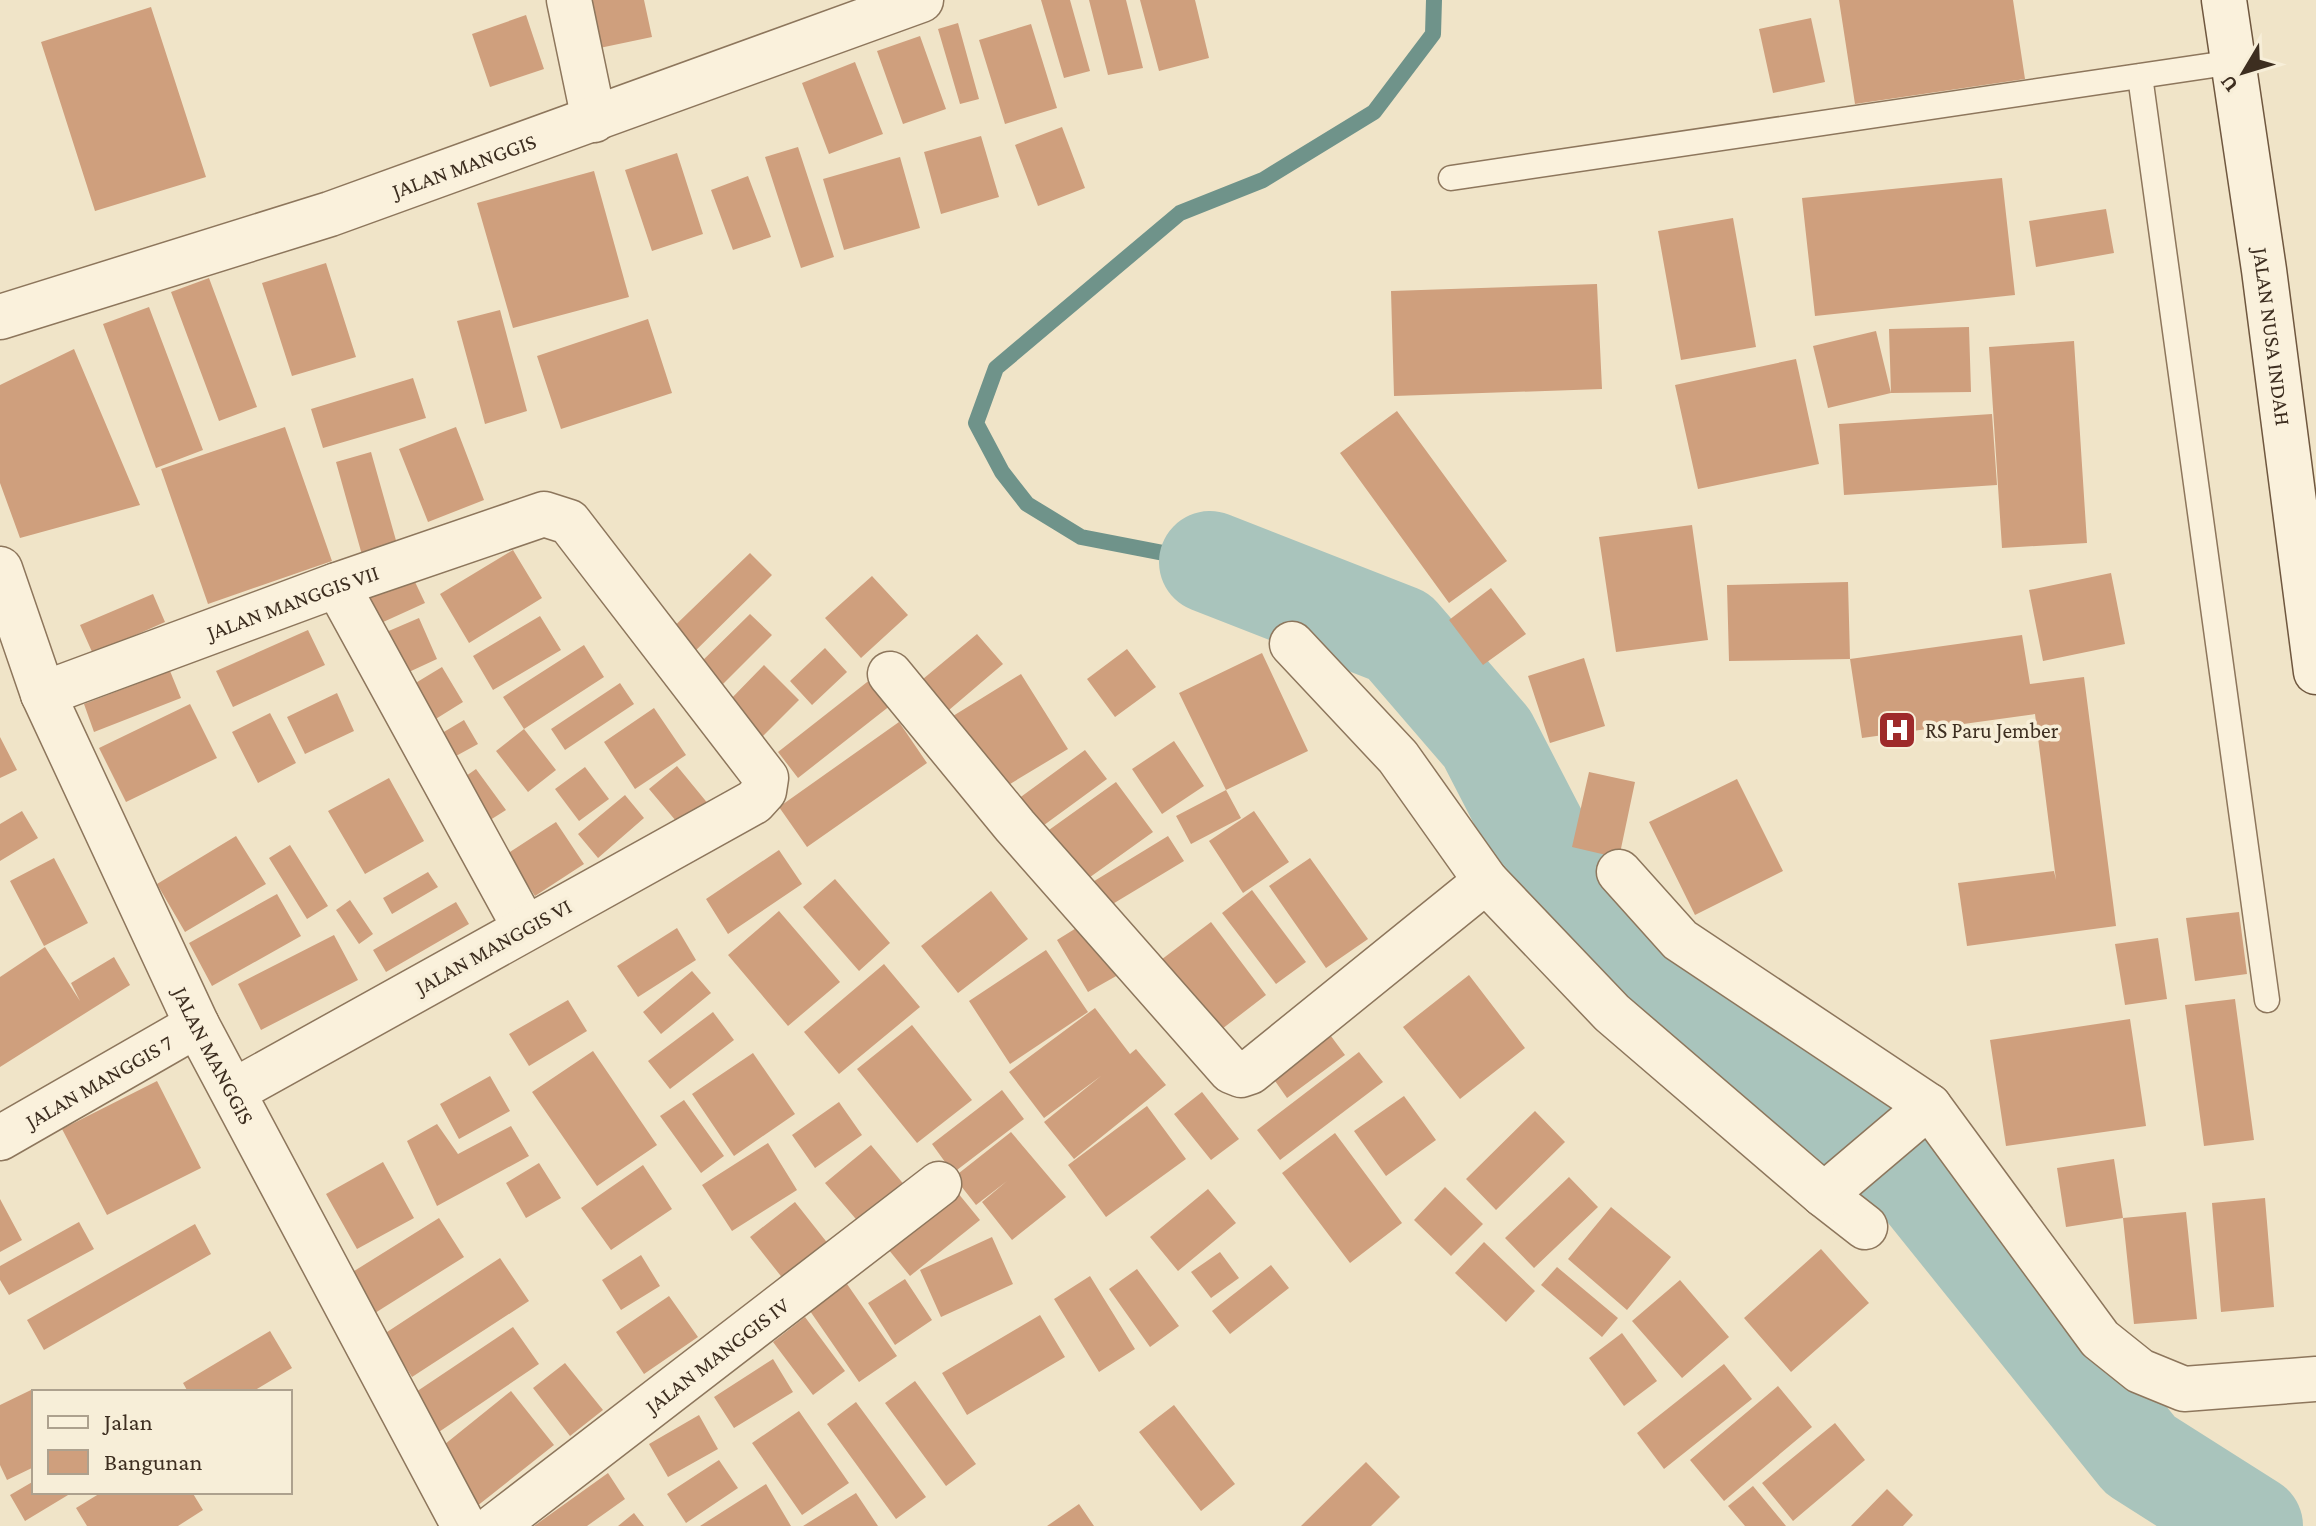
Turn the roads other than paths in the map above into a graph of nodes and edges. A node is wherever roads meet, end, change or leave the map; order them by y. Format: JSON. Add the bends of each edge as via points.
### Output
{"nodes":[{"id":1,"x":569,"y":0,"type":"edge"},
{"id":2,"x":921,"y":0,"type":"edge"},
{"id":3,"x":2224,"y":0,"type":"edge"},
{"id":4,"x":2234,"y":62,"type":"junction"},
{"id":5,"x":2140,"y":76,"type":"junction"},
{"id":6,"x":594,"y":120,"type":"junction"},
{"id":7,"x":1451,"y":178,"type":"dead end"},
{"id":8,"x":0,"y":317,"type":"edge"},
{"id":9,"x":0,"y":569,"type":"edge"},
{"id":10,"x":337,"y":585,"type":"junction"},
{"id":11,"x":1292,"y":644,"type":"dead end"},
{"id":12,"x":2316,"y":672,"type":"edge"},
{"id":13,"x":890,"y":674,"type":"dead end"},
{"id":14,"x":43,"y":694,"type":"junction"},
{"id":15,"x":754,"y":802,"type":"joint"},
{"id":16,"x":1619,"y":872,"type":"dead end"},
{"id":17,"x":1486,"y":881,"type":"junction"},
{"id":18,"x":525,"y":928,"type":"junction"},
{"id":19,"x":2267,"y":1000,"type":"dead end"},
{"id":20,"x":197,"y":1025,"type":"junction"},
{"id":21,"x":234,"y":1091,"type":"junction"},
{"id":22,"x":1921,"y":1114,"type":"junction"},
{"id":23,"x":0,"y":1138,"type":"edge"},
{"id":24,"x":939,"y":1184,"type":"dead end"},
{"id":25,"x":1830,"y":1190,"type":"junction"},
{"id":26,"x":1865,"y":1227,"type":"dead end"},
{"id":27,"x":2316,"y":1379,"type":"edge"},
{"id":28,"x":464,"y":1526,"type":"edge"},
{"id":29,"x":495,"y":1526,"type":"edge"}],
"edges":[{"from":1,"to":6,"type":"street"},
{"from":2,"to":6,"type":"street","name":"JALAN MANGGIS"},
{"from":3,"to":4,"type":"street","name":"JALAN NUSA INDAH"},
{"from":4,"to":5,"type":"lane"},
{"from":4,"to":12,"type":"street","name":"JALAN NUSA INDAH"},
{"from":5,"to":7,"type":"lane"},
{"from":5,"to":19,"type":"lane"},
{"from":6,"to":8,"type":"street","name":"JALAN MANGGIS","via":[[330,214]]},
{"from":9,"to":14,"type":"street","name":"JALAN MANGGIS"},
{"from":10,"to":14,"type":"street","name":"JALAN MANGGIS VII"},
{"from":10,"to":15,"type":"street","name":"JALAN MANGGIS VII","via":[[544,514],[569,522],[766,778],[764,791]]},
{"from":10,"to":18,"type":"street"},
{"from":11,"to":17,"type":"street","via":[[1398,757]]},
{"from":13,"to":17,"type":"street","via":[[1015,826],[1231,1071],[1241,1075]]},
{"from":14,"to":20,"type":"street","name":"JALAN MANGGIS"},
{"from":15,"to":18,"type":"street","name":"JALAN MANGGIS VI"},
{"from":16,"to":22,"type":"street","via":[[1680,940]]},
{"from":17,"to":25,"type":"street","via":[[1612,1013]]},
{"from":18,"to":21,"type":"street","name":"JALAN MANGGIS VI"},
{"from":20,"to":21,"type":"street","name":"JALAN MANGGIS"},
{"from":20,"to":23,"type":"street","name":"JALAN MANGGIS 7"},
{"from":21,"to":28,"type":"street","name":"JALAN MANGGIS"},
{"from":22,"to":25,"type":"street"},
{"from":22,"to":27,"type":"street","via":[[2100,1339],[2140,1371],[2184,1389]]},
{"from":24,"to":29,"type":"street","name":"JALAN MANGGIS IV"},
{"from":25,"to":26,"type":"street"}]}
